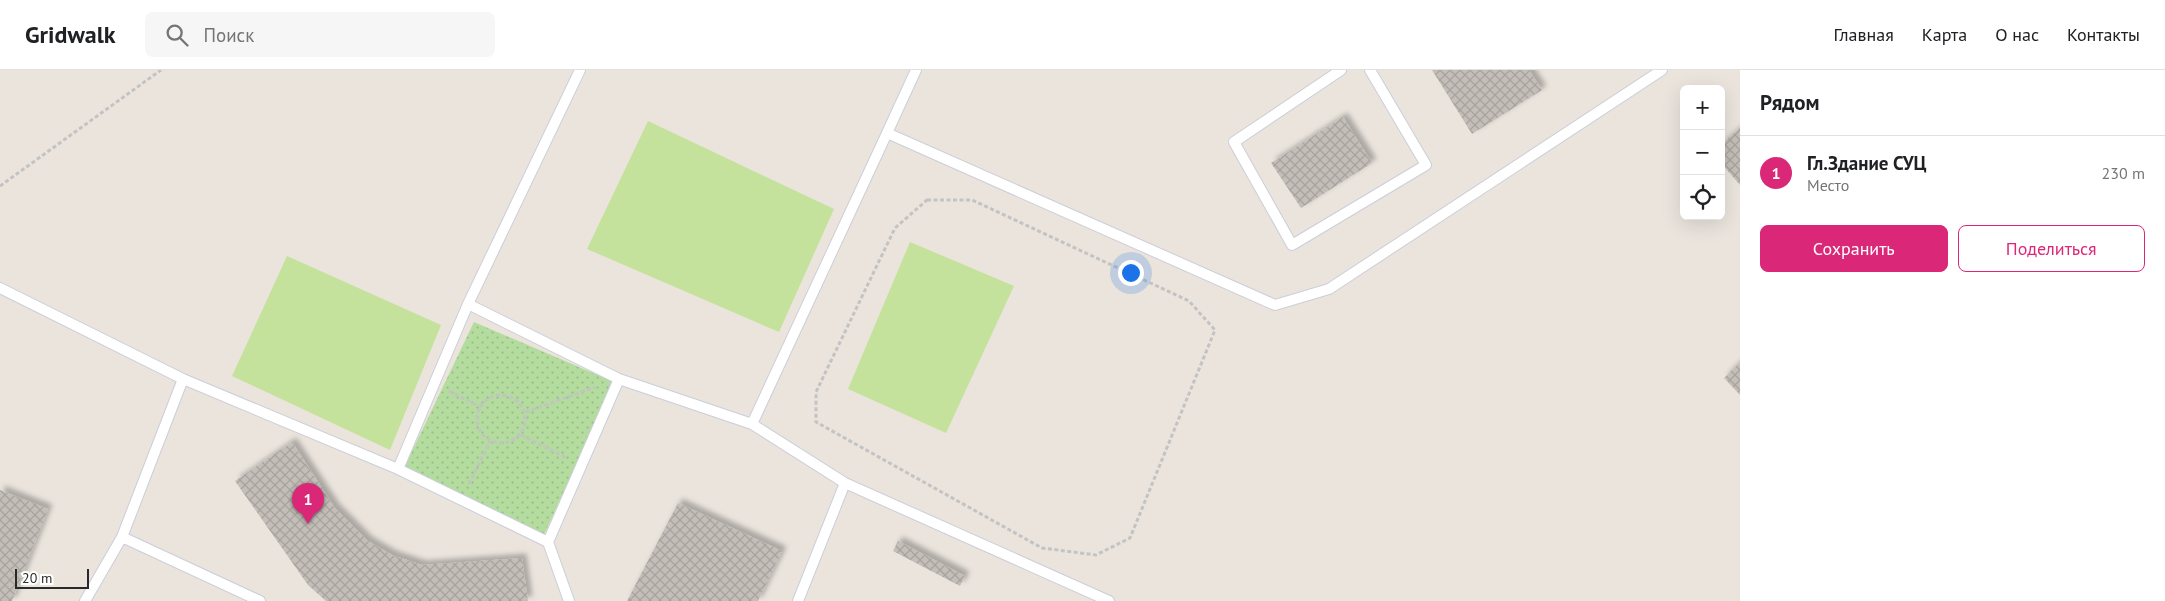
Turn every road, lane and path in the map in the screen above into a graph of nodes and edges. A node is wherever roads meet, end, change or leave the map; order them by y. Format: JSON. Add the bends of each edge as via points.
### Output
{"nodes":[{"id":1,"x":161,"y":70,"type":"edge"},
{"id":2,"x":580,"y":70,"type":"edge"},
{"id":3,"x":916,"y":70,"type":"edge"},
{"id":4,"x":1341,"y":70,"type":"edge"},
{"id":5,"x":1370,"y":70,"type":"edge"},
{"id":6,"x":1662,"y":70,"type":"edge"},
{"id":7,"x":887,"y":133,"type":"junction"},
{"id":8,"x":0,"y":186,"type":"edge"},
{"id":9,"x":0,"y":288,"type":"edge"},
{"id":10,"x":468,"y":304,"type":"junction"},
{"id":11,"x":183,"y":378,"type":"junction"},
{"id":12,"x":619,"y":379,"type":"junction"},
{"id":13,"x":434,"y":385,"type":"junction"},
{"id":14,"x":816,"y":392,"type":"joint"},
{"id":15,"x":480,"y":406,"type":"junction"},
{"id":16,"x":526,"y":412,"type":"junction"},
{"id":17,"x":752,"y":424,"type":"junction"},
{"id":18,"x":521,"y":434,"type":"junction"},
{"id":19,"x":490,"y":441,"type":"junction"},
{"id":20,"x":581,"y":465,"type":"junction"},
{"id":21,"x":398,"y":470,"type":"junction"},
{"id":22,"x":845,"y":483,"type":"junction"},
{"id":23,"x":461,"y":500,"type":"junction"},
{"id":24,"x":122,"y":537,"type":"junction"},
{"id":25,"x":548,"y":542,"type":"junction"},
{"id":26,"x":85,"y":601,"type":"edge"},
{"id":27,"x":260,"y":601,"type":"edge"},
{"id":28,"x":569,"y":601,"type":"edge"},
{"id":29,"x":798,"y":601,"type":"edge"},
{"id":30,"x":1109,"y":601,"type":"edge"}],
"edges":[{"from":1,"to":8,"type":"path"},
{"from":2,"to":10,"type":"lane"},
{"from":3,"to":7,"type":"lane"},
{"from":4,"to":5,"type":"lane","via":[[1234,142],[1292,245],[1426,165]]},
{"from":6,"to":7,"type":"lane","via":[[1329,289],[1275,304]]},
{"from":7,"to":17,"type":"lane"},
{"from":9,"to":11,"type":"lane"},
{"from":10,"to":12,"type":"lane"},
{"from":10,"to":13,"type":"lane"},
{"from":11,"to":21,"type":"lane"},
{"from":11,"to":24,"type":"lane"},
{"from":12,"to":16,"type":"path"},
{"from":12,"to":17,"type":"lane"},
{"from":12,"to":20,"type":"lane"},
{"from":13,"to":15,"type":"path"},
{"from":13,"to":21,"type":"lane"},
{"from":14,"to":14,"type":"path","via":[[894,228],[927,200],[972,200],[1190,301],[1215,330],[1130,538],[1096,555],[1042,548],[816,422]]},
{"from":15,"to":16,"type":"path","via":[[493,396],[510,396]]},
{"from":15,"to":19,"type":"path","via":[[478,427]]},
{"from":16,"to":18,"type":"path"},
{"from":17,"to":22,"type":"lane"},
{"from":18,"to":19,"type":"path","via":[[507,443]]},
{"from":18,"to":20,"type":"path"},
{"from":19,"to":23,"type":"path"},
{"from":20,"to":25,"type":"lane"},
{"from":21,"to":23,"type":"lane"},
{"from":22,"to":29,"type":"lane"},
{"from":22,"to":30,"type":"lane"},
{"from":23,"to":25,"type":"lane"},
{"from":24,"to":26,"type":"lane"},
{"from":24,"to":27,"type":"lane"},
{"from":25,"to":28,"type":"lane"}]}
